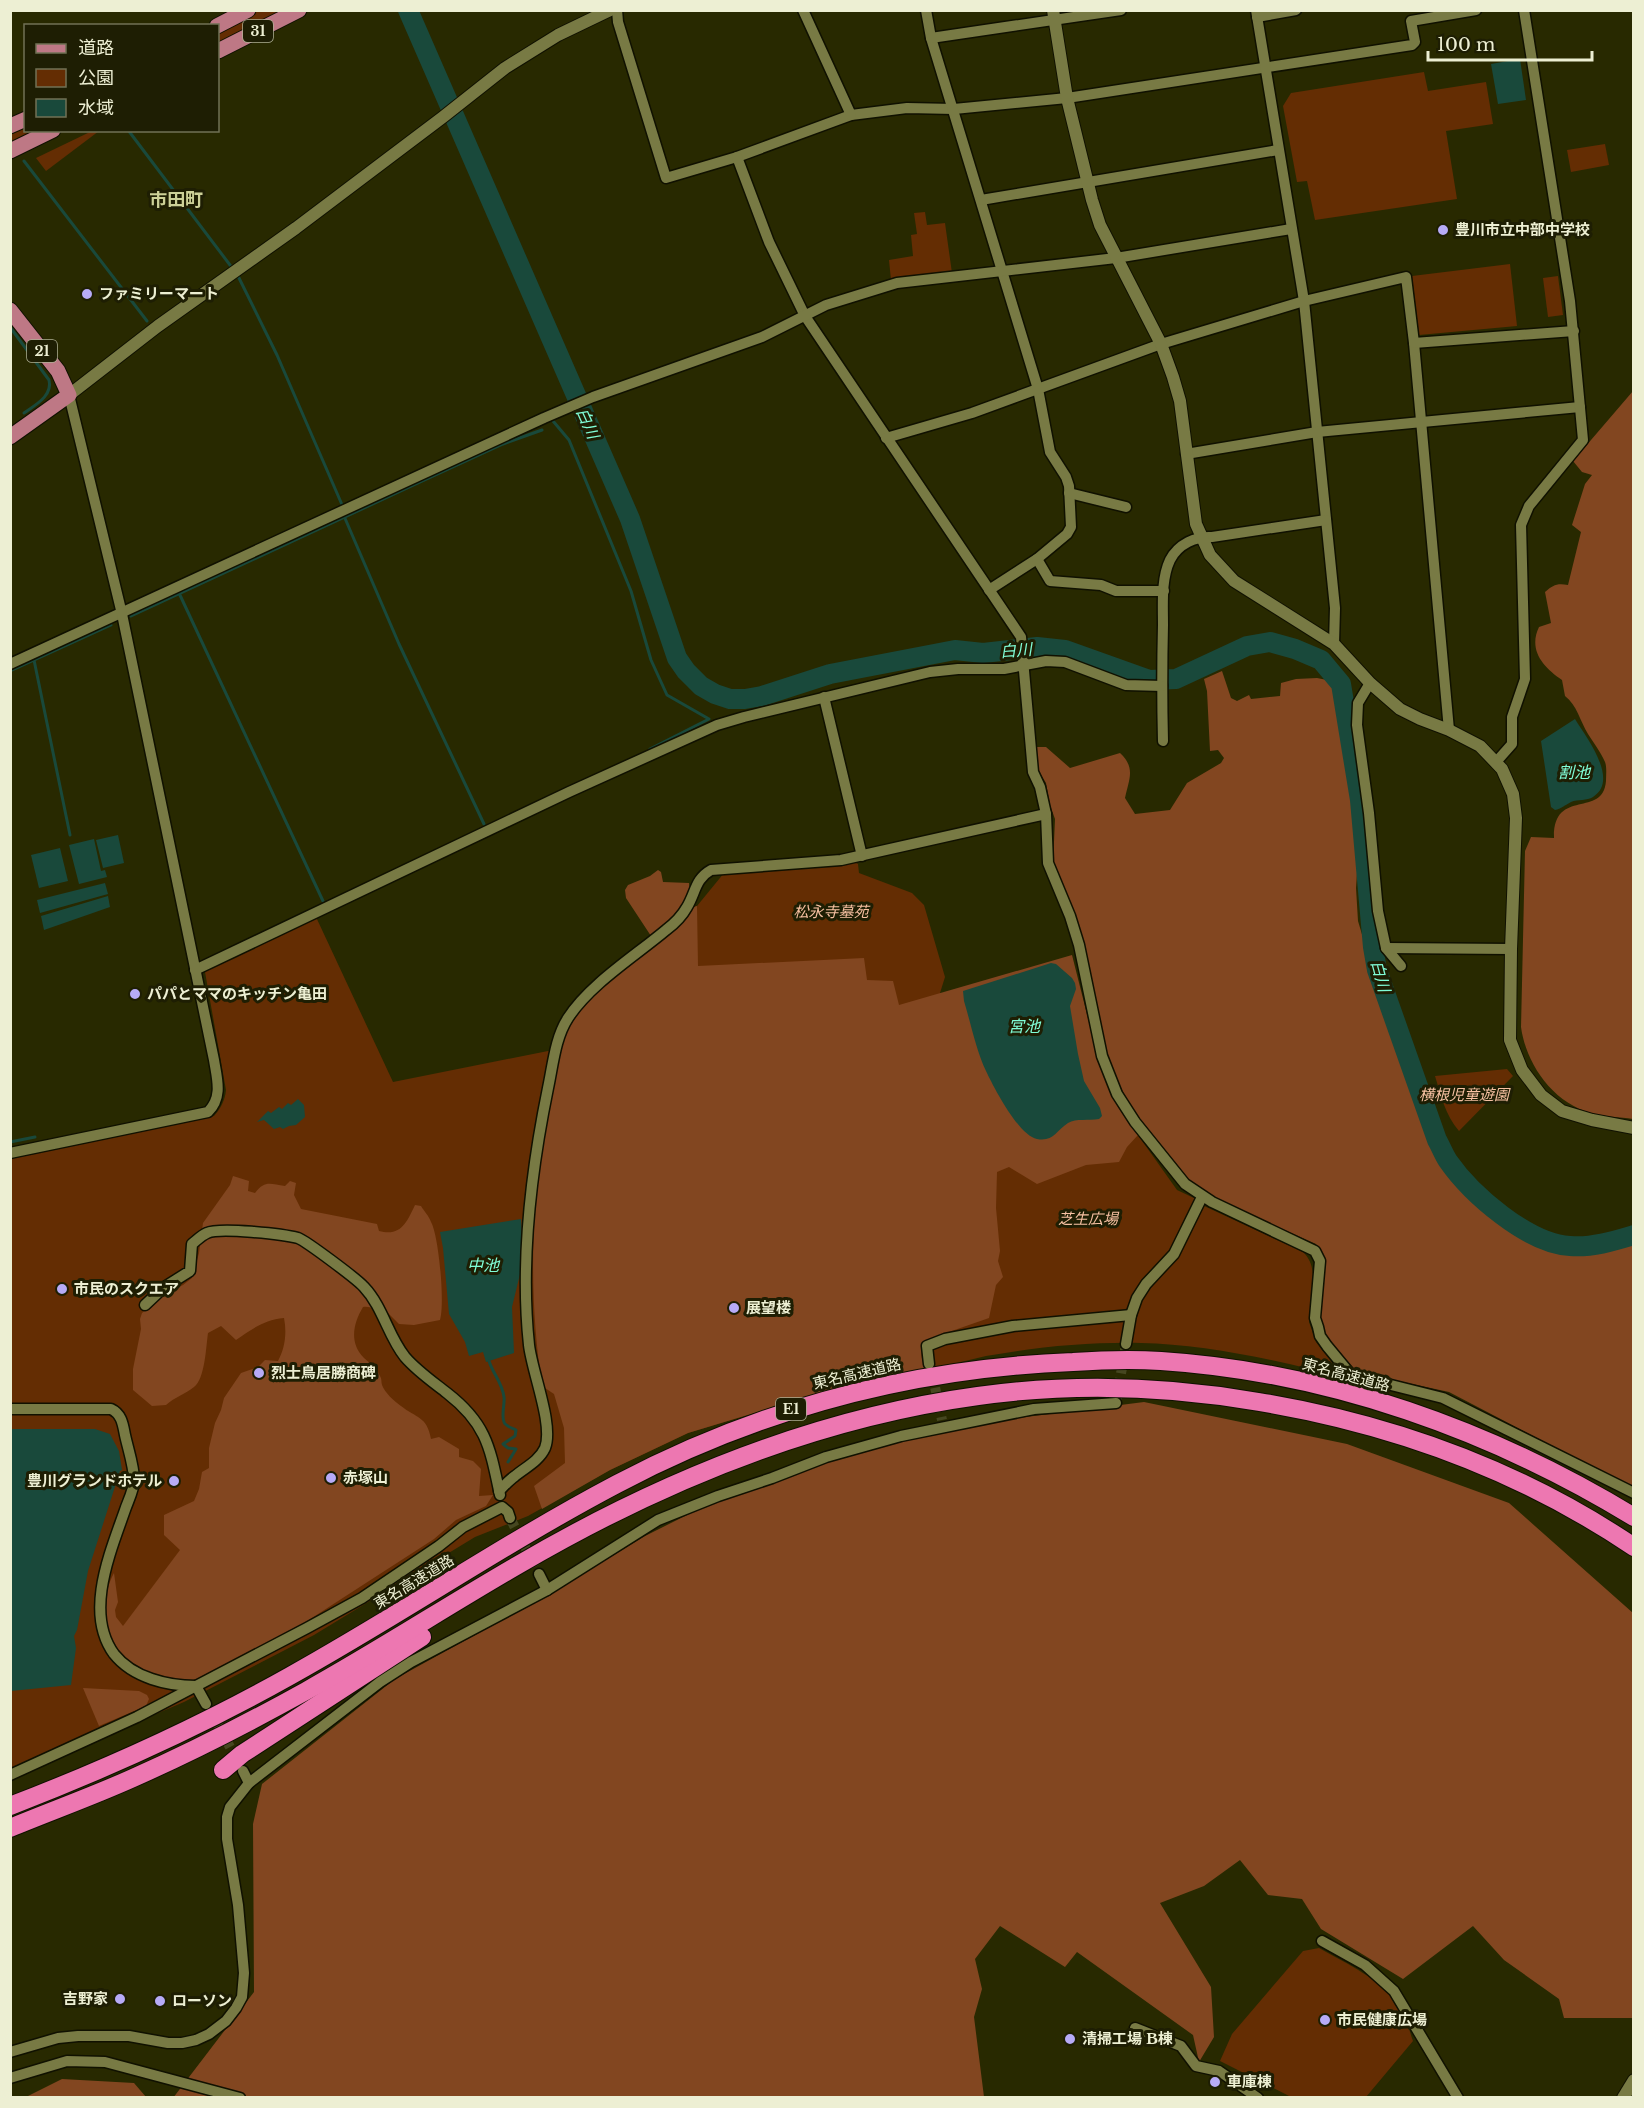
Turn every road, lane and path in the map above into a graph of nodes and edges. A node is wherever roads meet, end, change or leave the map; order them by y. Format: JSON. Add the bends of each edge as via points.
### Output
{"nodes":[{"id":1,"x":248,"y":10,"type":"edge"},
{"id":2,"x":299,"y":10,"type":"edge"},
{"id":3,"x":610,"y":10,"type":"edge"},
{"id":4,"x":617,"y":10,"type":"edge"},
{"id":5,"x":802,"y":10,"type":"edge"},
{"id":6,"x":926,"y":10,"type":"edge"},
{"id":7,"x":1121,"y":10,"type":"edge"},
{"id":8,"x":1296,"y":10,"type":"edge"},
{"id":9,"x":1524,"y":10,"type":"edge"},
{"id":10,"x":1471,"y":11,"type":"edge"},
{"id":11,"x":1256,"y":14,"type":"edge"},
{"id":12,"x":1054,"y":15,"type":"edge"},
{"id":13,"x":1411,"y":16,"type":"edge"},
{"id":14,"x":219,"y":25,"type":"edge"},
{"id":15,"x":931,"y":38,"type":"junction"},
{"id":16,"x":219,"y":50,"type":"edge"},
{"id":17,"x":1264,"y":68,"type":"junction"},
{"id":18,"x":1067,"y":98,"type":"junction"},
{"id":19,"x":954,"y":109,"type":"junction"},
{"id":20,"x":851,"y":115,"type":"junction"},
{"id":21,"x":24,"y":120,"type":"edge"},
{"id":22,"x":10,"y":126,"type":"edge"},
{"id":23,"x":49,"y":132,"type":"edge"},
{"id":24,"x":1278,"y":150,"type":"junction"},
{"id":25,"x":10,"y":151,"type":"edge"},
{"id":26,"x":737,"y":157,"type":"junction"},
{"id":27,"x":1088,"y":182,"type":"junction"},
{"id":28,"x":981,"y":200,"type":"junction"},
{"id":29,"x":1291,"y":229,"type":"junction"},
{"id":30,"x":1116,"y":258,"type":"junction"},
{"id":31,"x":1002,"y":270,"type":"junction"},
{"id":32,"x":1304,"y":301,"type":"junction"},
{"id":33,"x":10,"y":310,"type":"edge"},
{"id":34,"x":805,"y":316,"type":"junction"},
{"id":35,"x":1574,"y":331,"type":"junction"},
{"id":36,"x":1414,"y":343,"type":"junction"},
{"id":37,"x":1161,"y":344,"type":"junction"},
{"id":38,"x":1038,"y":389,"type":"junction"},
{"id":39,"x":69,"y":395,"type":"junction"},
{"id":40,"x":1580,"y":407,"type":"junction"},
{"id":41,"x":1422,"y":421,"type":"junction"},
{"id":42,"x":1317,"y":432,"type":"junction"},
{"id":43,"x":10,"y":437,"type":"edge"},
{"id":44,"x":886,"y":438,"type":"junction"},
{"id":45,"x":1186,"y":454,"type":"junction"},
{"id":46,"x":1069,"y":493,"type":"junction"},
{"id":47,"x":1126,"y":507,"type":"dead end"},
{"id":48,"x":1326,"y":520,"type":"junction"},
{"id":49,"x":1200,"y":536,"type":"junction"},
{"id":50,"x":1037,"y":559,"type":"junction"},
{"id":51,"x":989,"y":590,"type":"junction"},
{"id":52,"x":1164,"y":591,"type":"junction"},
{"id":53,"x":122,"y":614,"type":"junction"},
{"id":54,"x":1334,"y":644,"type":"junction"},
{"id":55,"x":10,"y":664,"type":"edge"},
{"id":56,"x":1023,"y":664,"type":"junction"},
{"id":57,"x":1370,"y":683,"type":"junction"},
{"id":58,"x":1162,"y":686,"type":"junction"},
{"id":59,"x":824,"y":697,"type":"junction"},
{"id":60,"x":1449,"y":730,"type":"junction"},
{"id":61,"x":1163,"y":741,"type":"dead end"},
{"id":62,"x":1496,"y":762,"type":"junction"},
{"id":63,"x":1046,"y":814,"type":"junction"},
{"id":64,"x":862,"y":856,"type":"junction"},
{"id":65,"x":1386,"y":948,"type":"junction"},
{"id":66,"x":1511,"y":949,"type":"junction"},
{"id":67,"x":1401,"y":966,"type":"dead end"},
{"id":68,"x":195,"y":970,"type":"junction"},
{"id":69,"x":1634,"y":1128,"type":"edge"},
{"id":70,"x":10,"y":1154,"type":"edge"},
{"id":71,"x":1202,"y":1197,"type":"junction"},
{"id":72,"x":145,"y":1305,"type":"dead end"},
{"id":73,"x":1131,"y":1315,"type":"junction"},
{"id":74,"x":1126,"y":1344,"type":"tunnel mouth"},
{"id":75,"x":930,"y":1364,"type":"tunnel mouth"},
{"id":76,"x":1116,"y":1403,"type":"dead end"},
{"id":77,"x":10,"y":1409,"type":"edge"},
{"id":78,"x":499,"y":1491,"type":"junction"},
{"id":79,"x":1634,"y":1493,"type":"edge"},
{"id":80,"x":502,"y":1507,"type":"junction"},
{"id":81,"x":1634,"y":1517,"type":"edge"},
{"id":82,"x":510,"y":1518,"type":"tunnel mouth"},
{"id":83,"x":1634,"y":1547,"type":"edge"},
{"id":84,"x":520,"y":1564,"type":"junction"},
{"id":85,"x":539,"y":1574,"type":"tunnel mouth"},
{"id":86,"x":547,"y":1590,"type":"junction"},
{"id":87,"x":196,"y":1686,"type":"junction"},
{"id":88,"x":206,"y":1704,"type":"tunnel mouth"},
{"id":89,"x":223,"y":1770,"type":"dead end"},
{"id":90,"x":243,"y":1771,"type":"tunnel mouth"},
{"id":91,"x":10,"y":1775,"type":"edge"},
{"id":92,"x":249,"y":1783,"type":"junction"},
{"id":93,"x":10,"y":1806,"type":"edge"},
{"id":94,"x":10,"y":1828,"type":"edge"},
{"id":95,"x":1323,"y":1941,"type":"dead end"},
{"id":96,"x":1135,"y":2028,"type":"dead end"},
{"id":97,"x":10,"y":2052,"type":"edge"},
{"id":98,"x":10,"y":2078,"type":"edge"},
{"id":99,"x":1634,"y":2080,"type":"edge"},
{"id":100,"x":240,"y":2097,"type":"edge"},
{"id":101,"x":1258,"y":2097,"type":"edge"},
{"id":102,"x":1458,"y":2097,"type":"edge"},
{"id":103,"x":1623,"y":2097,"type":"edge"}],
"edges":[{"from":1,"to":14,"type":"main road","number":"31"},
{"from":2,"to":16,"type":"main road","number":"31"},
{"from":3,"to":39,"type":"street","via":[[558,35],[505,68]]},
{"from":4,"to":26,"type":"street","via":[[666,178]]},
{"from":5,"to":20,"type":"street"},
{"from":6,"to":15,"type":"street"},
{"from":7,"to":12,"type":"street"},
{"from":8,"to":11,"type":"street"},
{"from":9,"to":35,"type":"street"},
{"from":10,"to":13,"type":"street"},
{"from":11,"to":17,"type":"street"},
{"from":12,"to":15,"type":"street"},
{"from":12,"to":18,"type":"street"},
{"from":13,"to":17,"type":"street","via":[[1413,45]]},
{"from":15,"to":19,"type":"street"},
{"from":17,"to":18,"type":"street"},
{"from":17,"to":24,"type":"street"},
{"from":18,"to":19,"type":"street"},
{"from":18,"to":27,"type":"street"},
{"from":19,"to":20,"type":"street","via":[[907,108]]},
{"from":19,"to":28,"type":"street"},
{"from":20,"to":26,"type":"street"},
{"from":21,"to":22,"type":"main road"},
{"from":23,"to":25,"type":"main road"},
{"from":24,"to":27,"type":"street"},
{"from":24,"to":29,"type":"street"},
{"from":26,"to":34,"type":"street","via":[[769,242]]},
{"from":27,"to":28,"type":"street"},
{"from":27,"to":30,"type":"street","via":[[1100,225]]},
{"from":28,"to":31,"type":"street"},
{"from":29,"to":30,"type":"street"},
{"from":29,"to":32,"type":"street"},
{"from":30,"to":31,"type":"street"},
{"from":30,"to":37,"type":"street"},
{"from":31,"to":34,"type":"street","via":[[897,283],[826,305]]},
{"from":31,"to":38,"type":"street"},
{"from":32,"to":36,"type":"street","via":[[1407,277]]},
{"from":32,"to":37,"type":"street"},
{"from":32,"to":42,"type":"street"},
{"from":33,"to":39,"type":"main road","number":"21","via":[[58,371]]},
{"from":34,"to":44,"type":"street"},
{"from":34,"to":53,"type":"street","via":[[762,337],[589,399]]},
{"from":35,"to":36,"type":"street"},
{"from":35,"to":40,"type":"street"},
{"from":36,"to":41,"type":"street"},
{"from":37,"to":38,"type":"street"},
{"from":37,"to":45,"type":"street","via":[[1180,401]]},
{"from":38,"to":44,"type":"street"},
{"from":38,"to":46,"type":"street","via":[[1050,452],[1066,477]]},
{"from":39,"to":43,"type":"main road"},
{"from":39,"to":53,"type":"street"},
{"from":40,"to":41,"type":"street"},
{"from":40,"to":62,"type":"street","via":[[1583,440],[1529,506],[1521,525],[1525,678],[1512,717],[1512,744]]},
{"from":41,"to":42,"type":"street"},
{"from":41,"to":60,"type":"street"},
{"from":42,"to":45,"type":"street"},
{"from":42,"to":48,"type":"street"},
{"from":44,"to":51,"type":"street"},
{"from":45,"to":49,"type":"street"},
{"from":46,"to":47,"type":"street"},
{"from":46,"to":50,"type":"street","via":[[1071,527]]},
{"from":48,"to":49,"type":"street"},
{"from":48,"to":54,"type":"street","via":[[1335,608]]},
{"from":49,"to":52,"type":"street","via":[[1170,559]]},
{"from":49,"to":54,"type":"street","via":[[1210,555],[1234,581]]},
{"from":50,"to":51,"type":"street"},
{"from":50,"to":52,"type":"street","via":[[1050,581],[1101,585],[1116,591]]},
{"from":51,"to":56,"type":"street","via":[[1021,637]]},
{"from":52,"to":58,"type":"street"},
{"from":53,"to":55,"type":"street"},
{"from":53,"to":68,"type":"street"},
{"from":54,"to":57,"type":"street"},
{"from":56,"to":58,"type":"street","via":[[1065,662],[1126,685]]},
{"from":56,"to":59,"type":"street","via":[[1004,669],[930,672]]},
{"from":56,"to":63,"type":"street","via":[[1034,772]]},
{"from":57,"to":60,"type":"street","via":[[1400,709]]},
{"from":57,"to":65,"type":"street","via":[[1358,704],[1357,725],[1378,911]]},
{"from":58,"to":61,"type":"street"},
{"from":59,"to":64,"type":"street"},
{"from":59,"to":68,"type":"street","via":[[717,725]]},
{"from":60,"to":62,"type":"street","via":[[1480,746]]},
{"from":62,"to":66,"type":"street","via":[[1508,780],[1516,806]]},
{"from":63,"to":64,"type":"street"},
{"from":63,"to":71,"type":"street","via":[[1048,863],[1070,916],[1108,1072],[1135,1122],[1185,1184]]},
{"from":64,"to":78,"type":"street","via":[[711,870],[698,880],[677,920],[624,961],[577,1006],[562,1028],[538,1135],[529,1206],[525,1314],[547,1439],[538,1459]]},
{"from":65,"to":66,"type":"street"},
{"from":65,"to":67,"type":"street"},
{"from":66,"to":69,"type":"street","via":[[1510,1040],[1522,1070],[1541,1095],[1562,1111]]},
{"from":68,"to":70,"type":"street","via":[[219,1091],[208,1112]]},
{"from":71,"to":73,"type":"street","via":[[1174,1254],[1146,1284]]},
{"from":71,"to":79,"type":"street","via":[[1315,1251],[1320,1261],[1315,1318],[1320,1336],[1351,1375],[1443,1398]]},
{"from":72,"to":78,"type":"street","via":[[190,1271],[192,1244],[208,1232],[265,1232],[300,1239],[363,1286],[380,1308],[407,1360],[475,1419],[492,1456]]},
{"from":73,"to":74,"type":"street"},
{"from":73,"to":75,"type":"street","via":[[1013,1326],[945,1339],[927,1346]]},
{"from":76,"to":86,"type":"street","via":[[1034,1409],[943,1423],[825,1457],[658,1520]]},
{"from":77,"to":87,"type":"street","via":[[111,1409],[120,1416],[134,1479],[102,1586],[100,1616],[104,1638],[118,1659],[136,1672],[168,1684]]},
{"from":78,"to":80,"type":"street"},
{"from":80,"to":82,"type":"street"},
{"from":80,"to":87,"type":"street","via":[[463,1527],[362,1598]]},
{"from":81,"to":93,"type":"highway","name":"東名高速道路","number":"E1","via":[[1535,1461],[1489,1441],[1437,1420],[1331,1388],[1259,1373],[1161,1361],[1031,1363],[949,1372],[797,1407],[671,1458],[617,1484],[259,1693],[176,1734]]},
{"from":83,"to":84,"type":"highway","number":"E1","via":[[1570,1508],[1486,1467],[1359,1424],[1232,1397],[1170,1390],[1101,1389],[979,1396],[831,1428],[756,1452],[657,1493]]},
{"from":84,"to":89,"type":"highway","via":[[451,1618]]},
{"from":84,"to":94,"type":"highway","number":"E1","via":[[305,1692],[135,1778]]},
{"from":85,"to":86,"type":"street"},
{"from":86,"to":92,"type":"street","via":[[380,1682]]},
{"from":87,"to":88,"type":"street"},
{"from":87,"to":91,"type":"street"},
{"from":90,"to":92,"type":"street"},
{"from":92,"to":97,"type":"street","via":[[227,1817],[244,1973],[242,1996],[226,2021],[209,2034],[182,2043],[129,2036],[78,2036]]},
{"from":95,"to":102,"type":"street","via":[[1365,1965],[1394,1991]]},
{"from":96,"to":101,"type":"street","via":[[1180,2046],[1196,2066],[1219,2070]]},
{"from":98,"to":100,"type":"street","via":[[67,2061],[105,2062]]},
{"from":99,"to":103,"type":"street"}]}
